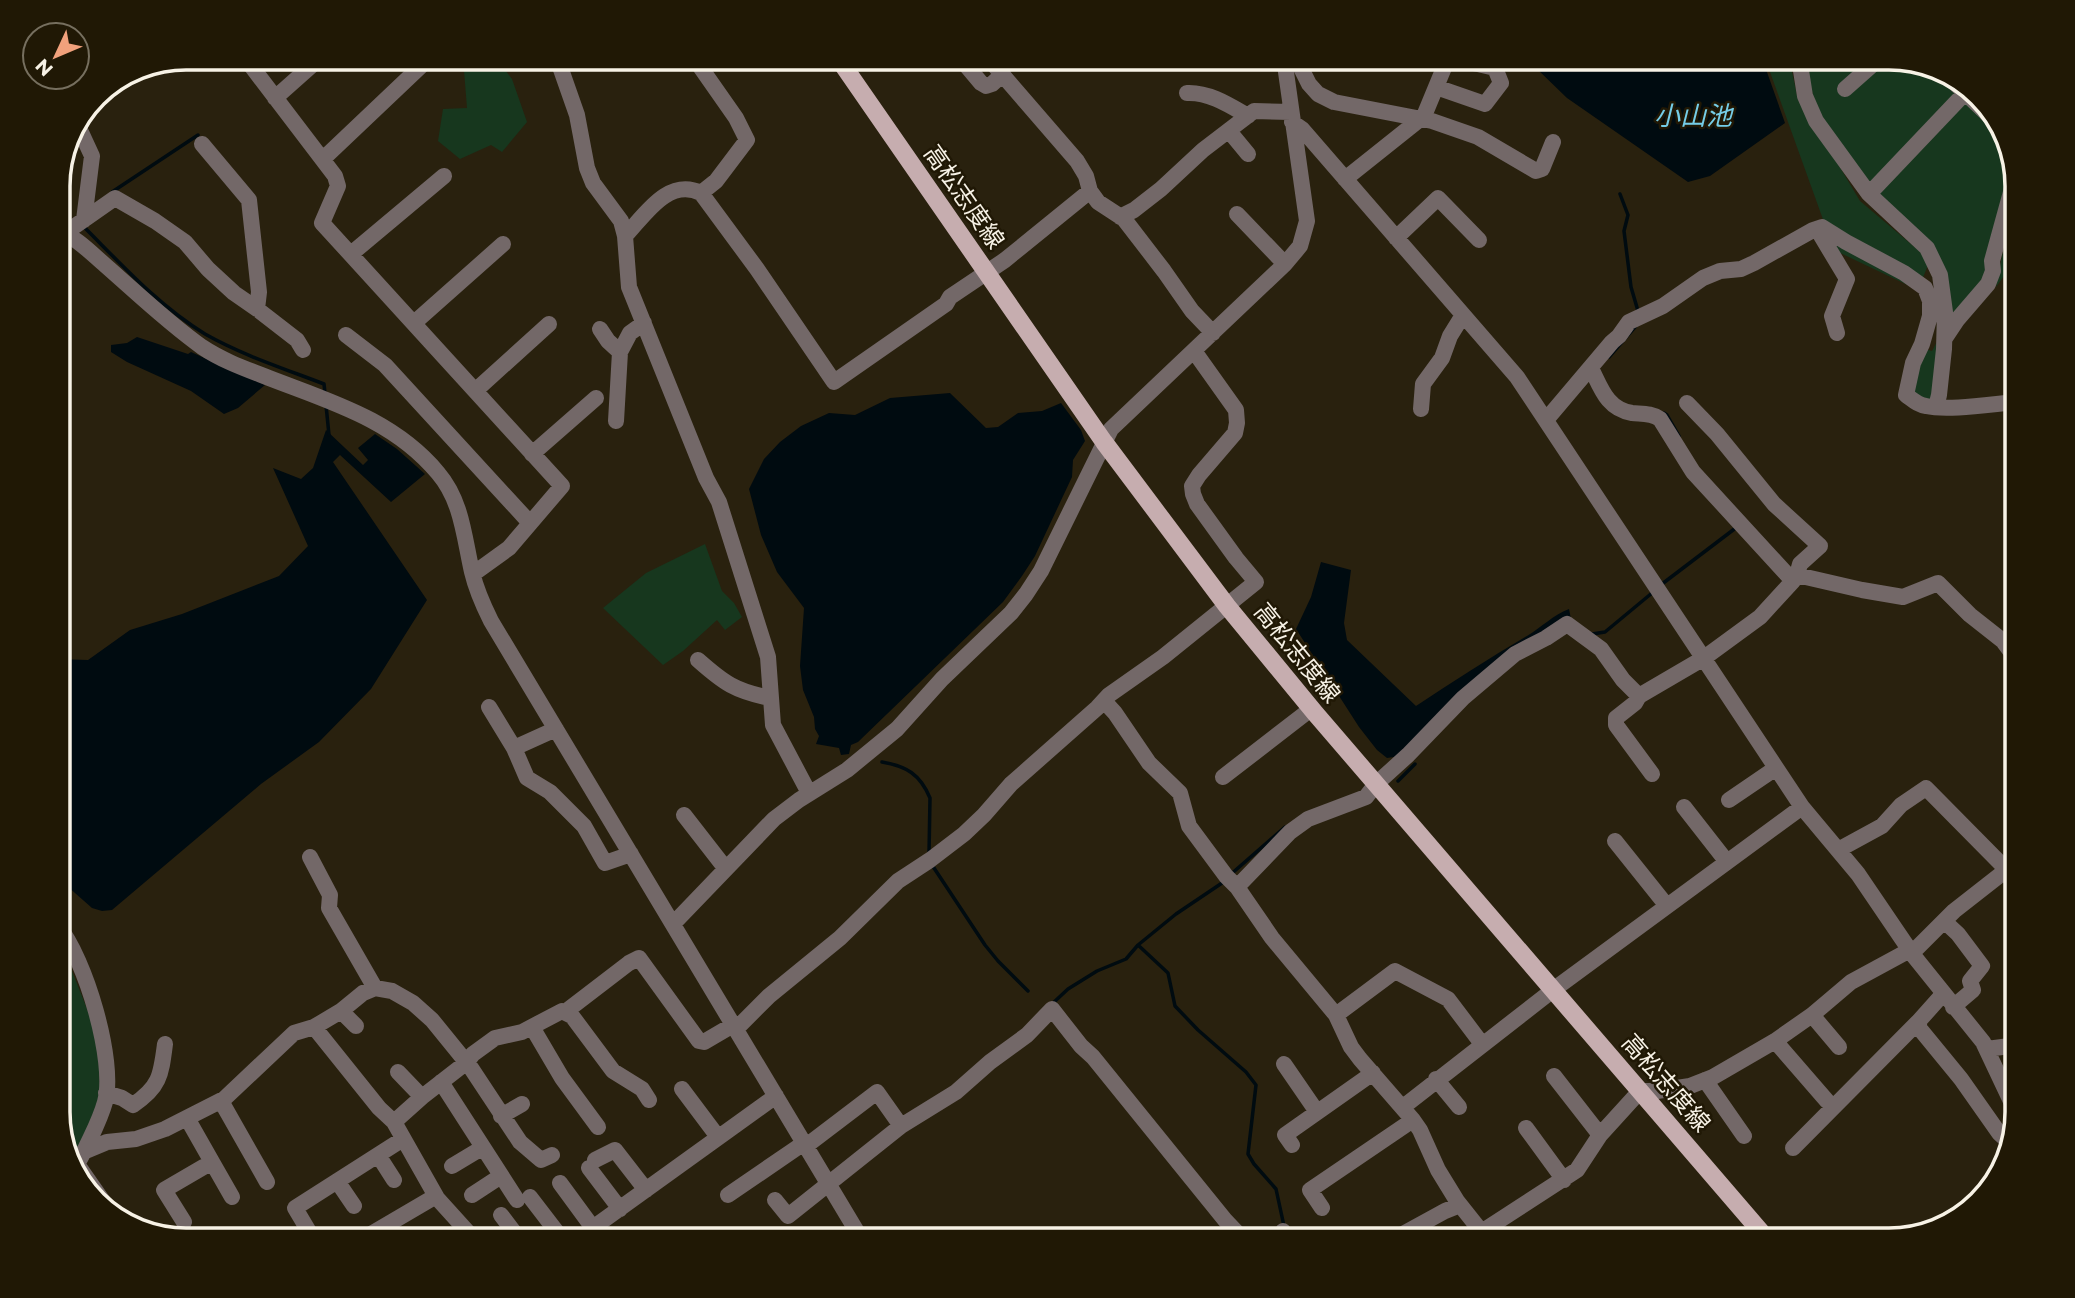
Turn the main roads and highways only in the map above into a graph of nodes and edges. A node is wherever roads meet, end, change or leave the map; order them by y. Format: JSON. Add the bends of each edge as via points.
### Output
{"nodes":[{"id":1,"x":846,"y":70,"type":"edge"},
{"id":2,"x":1748,"y":1228,"type":"edge"}],
"edges":[{"from":1,"to":2,"type":"main road","name":"高松志度線","via":[[1104,442],[1227,606],[1640,1091]]}]}
